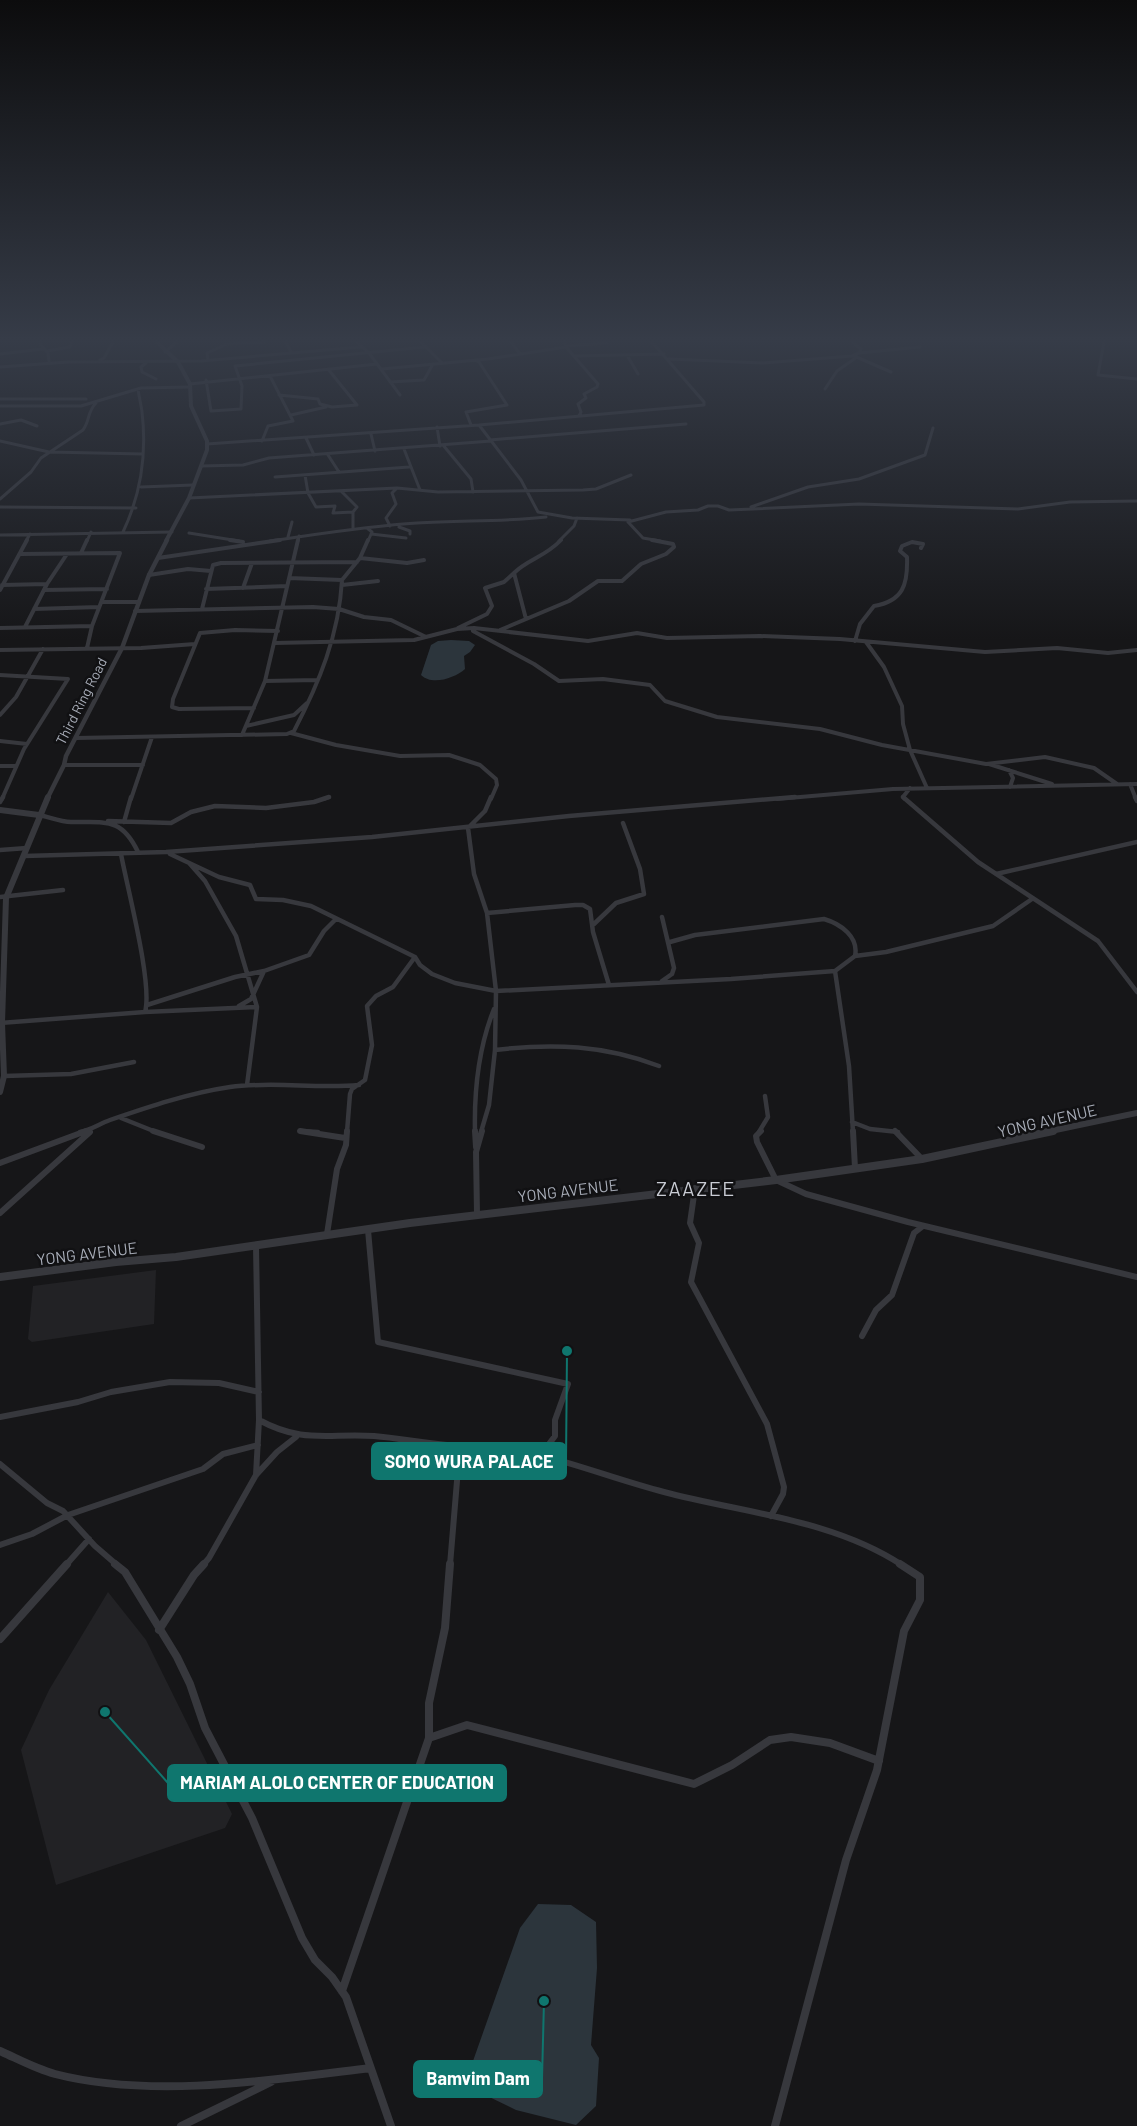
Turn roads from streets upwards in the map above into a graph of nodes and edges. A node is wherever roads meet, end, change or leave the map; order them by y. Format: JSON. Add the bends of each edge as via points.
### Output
{"nodes":[{"id":1,"x":0,"y":441,"type":"edge"},
{"id":2,"x":66,"y":441,"type":"edge"},
{"id":3,"x":142,"y":441,"type":"edge"},
{"id":4,"x":206,"y":441,"type":"edge"},
{"id":5,"x":258,"y":441,"type":"edge"},
{"id":6,"x":308,"y":441,"type":"edge"},
{"id":7,"x":372,"y":441,"type":"edge"},
{"id":8,"x":441,"y":441,"type":"edge"},
{"id":9,"x":480,"y":441,"type":"edge"},
{"id":10,"x":491,"y":441,"type":"edge"},
{"id":11,"x":929,"y":441,"type":"edge"},
{"id":12,"x":207,"y":444,"type":"junction"},
{"id":13,"x":442,"y":446,"type":"junction"},
{"id":14,"x":404,"y":449,"type":"junction"},
{"id":15,"x":375,"y":451,"type":"junction"},
{"id":16,"x":49,"y":452,"type":"junction"},
{"id":17,"x":142,"y":454,"type":"junction"},
{"id":18,"x":314,"y":455,"type":"junction"},
{"id":19,"x":328,"y":455,"type":"junction"},
{"id":20,"x":201,"y":466,"type":"junction"},
{"id":21,"x":410,"y":467,"type":"junction"},
{"id":22,"x":339,"y":472,"type":"junction"},
{"id":23,"x":305,"y":475,"type":"junction"},
{"id":24,"x":631,"y":475,"type":"dead end"},
{"id":25,"x":275,"y":477,"type":"dead end"},
{"id":26,"x":193,"y":485,"type":"junction"},
{"id":27,"x":141,"y":487,"type":"junction"},
{"id":28,"x":397,"y":488,"type":"junction"},
{"id":29,"x":340,"y":490,"type":"junction"},
{"id":30,"x":420,"y":490,"type":"junction"},
{"id":31,"x":525,"y":491,"type":"junction"},
{"id":32,"x":473,"y":492,"type":"junction"},
{"id":33,"x":308,"y":493,"type":"junction"},
{"id":34,"x":189,"y":498,"type":"junction"},
{"id":35,"x":0,"y":499,"type":"edge"},
{"id":36,"x":1137,"y":501,"type":"edge"},
{"id":37,"x":0,"y":507,"type":"edge"},
{"id":38,"x":136,"y":508,"type":"junction"},
{"id":39,"x":744,"y":509,"type":"junction"},
{"id":40,"x":353,"y":512,"type":"junction"},
{"id":41,"x":557,"y":515,"type":"junction"},
{"id":42,"x":577,"y":518,"type":"junction"},
{"id":43,"x":630,"y":520,"type":"junction"},
{"id":44,"x":292,"y":522,"type":"dead end"},
{"id":45,"x":389,"y":526,"type":"junction"},
{"id":46,"x":367,"y":528,"type":"junction"},
{"id":47,"x":353,"y":529,"type":"junction"},
{"id":48,"x":91,"y":532,"type":"junction"},
{"id":49,"x":123,"y":532,"type":"junction"},
{"id":50,"x":172,"y":532,"type":"junction"},
{"id":51,"x":189,"y":533,"type":"dead end"},
{"id":52,"x":30,"y":534,"type":"junction"},
{"id":53,"x":371,"y":534,"type":"junction"},
{"id":54,"x":410,"y":534,"type":"dead end"},
{"id":55,"x":0,"y":535,"type":"edge"},
{"id":56,"x":299,"y":536,"type":"junction"},
{"id":57,"x":288,"y":537,"type":"junction"},
{"id":58,"x":406,"y":538,"type":"dead end"},
{"id":59,"x":247,"y":543,"type":"junction"},
{"id":60,"x":921,"y":548,"type":"dead end"},
{"id":61,"x":81,"y":553,"type":"junction"},
{"id":62,"x":20,"y":554,"type":"junction"},
{"id":63,"x":67,"y":554,"type":"junction"},
{"id":64,"x":158,"y":558,"type":"junction"},
{"id":65,"x":358,"y":560,"type":"junction"},
{"id":66,"x":424,"y":560,"type":"dead end"},
{"id":67,"x":292,"y":562,"type":"junction"},
{"id":68,"x":252,"y":563,"type":"junction"},
{"id":69,"x":211,"y":571,"type":"junction"},
{"id":70,"x":513,"y":573,"type":"junction"},
{"id":71,"x":149,"y":575,"type":"junction"},
{"id":72,"x":289,"y":578,"type":"junction"},
{"id":73,"x":378,"y":580,"type":"dead end"},
{"id":74,"x":342,"y":582,"type":"junction"},
{"id":75,"x":47,"y":584,"type":"junction"},
{"id":76,"x":287,"y":586,"type":"junction"},
{"id":77,"x":1,"y":587,"type":"edge"},
{"id":78,"x":243,"y":588,"type":"junction"},
{"id":79,"x":107,"y":589,"type":"junction"},
{"id":80,"x":206,"y":589,"type":"junction"},
{"id":81,"x":44,"y":590,"type":"junction"},
{"id":82,"x":102,"y":602,"type":"junction"},
{"id":83,"x":138,"y":602,"type":"junction"},
{"id":84,"x":99,"y":607,"type":"junction"},
{"id":85,"x":282,"y":607,"type":"junction"},
{"id":86,"x":34,"y":609,"type":"junction"},
{"id":87,"x":202,"y":609,"type":"junction"},
{"id":88,"x":339,"y":609,"type":"junction"},
{"id":89,"x":135,"y":611,"type":"junction"},
{"id":90,"x":526,"y":619,"type":"junction"},
{"id":91,"x":92,"y":626,"type":"junction"},
{"id":92,"x":25,"y":627,"type":"junction"},
{"id":93,"x":0,"y":628,"type":"edge"},
{"id":94,"x":457,"y":629,"type":"junction"},
{"id":95,"x":278,"y":631,"type":"junction"},
{"id":96,"x":499,"y":631,"type":"junction"},
{"id":97,"x":426,"y":637,"type":"junction"},
{"id":98,"x":855,"y":641,"type":"junction"},
{"id":99,"x":332,"y":642,"type":"junction"},
{"id":100,"x":866,"y":642,"type":"junction"},
{"id":101,"x":274,"y":643,"type":"junction"},
{"id":102,"x":195,"y":644,"type":"junction"},
{"id":103,"x":87,"y":648,"type":"junction"},
{"id":104,"x":122,"y":648,"type":"junction"},
{"id":105,"x":0,"y":650,"type":"edge"},
{"id":106,"x":43,"y":650,"type":"junction"},
{"id":107,"x":1137,"y":650,"type":"edge"},
{"id":108,"x":0,"y":675,"type":"edge"},
{"id":109,"x":27,"y":676,"type":"junction"},
{"id":110,"x":317,"y":680,"type":"junction"},
{"id":111,"x":265,"y":681,"type":"junction"},
{"id":112,"x":311,"y":700,"type":"junction"},
{"id":113,"x":254,"y":708,"type":"junction"},
{"id":114,"x":0,"y":715,"type":"edge"},
{"id":115,"x":246,"y":726,"type":"junction"},
{"id":116,"x":291,"y":733,"type":"junction"},
{"id":117,"x":242,"y":735,"type":"junction"},
{"id":118,"x":152,"y":737,"type":"junction"},
{"id":119,"x":76,"y":738,"type":"junction"},
{"id":120,"x":31,"y":739,"type":"junction"},
{"id":121,"x":0,"y":741,"type":"edge"},
{"id":122,"x":20,"y":742,"type":"junction"},
{"id":123,"x":27,"y":744,"type":"junction"},
{"id":124,"x":910,"y":750,"type":"junction"},
{"id":125,"x":986,"y":764,"type":"junction"},
{"id":126,"x":64,"y":765,"type":"junction"},
{"id":127,"x":143,"y":765,"type":"junction"},
{"id":128,"x":0,"y":766,"type":"edge"},
{"id":129,"x":15,"y":766,"type":"junction"},
{"id":130,"x":1009,"y":770,"type":"junction"},
{"id":131,"x":1130,"y":784,"type":"junction"},
{"id":132,"x":1137,"y":784,"type":"edge"},
{"id":133,"x":1119,"y":785,"type":"junction"},
{"id":134,"x":1059,"y":786,"type":"junction"},
{"id":135,"x":1010,"y":787,"type":"junction"},
{"id":136,"x":910,"y":788,"type":"junction"},
{"id":137,"x":927,"y":788,"type":"junction"},
{"id":138,"x":329,"y":796,"type":"dead end"},
{"id":139,"x":1137,"y":801,"type":"edge"},
{"id":140,"x":0,"y":802,"type":"edge"},
{"id":141,"x":0,"y":810,"type":"edge"},
{"id":142,"x":39,"y":815,"type":"junction"},
{"id":143,"x":108,"y":821,"type":"junction"},
{"id":144,"x":124,"y":822,"type":"junction"},
{"id":145,"x":623,"y":823,"type":"dead end"},
{"id":146,"x":468,"y":828,"type":"junction"},
{"id":147,"x":1137,"y":842,"type":"edge"},
{"id":148,"x":27,"y":848,"type":"junction"},
{"id":149,"x":0,"y":850,"type":"edge"},
{"id":150,"x":138,"y":852,"type":"junction"},
{"id":151,"x":166,"y":852,"type":"junction"},
{"id":152,"x":121,"y":854,"type":"junction"},
{"id":153,"x":24,"y":856,"type":"junction"},
{"id":154,"x":189,"y":863,"type":"junction"},
{"id":155,"x":996,"y":874,"type":"junction"},
{"id":156,"x":63,"y":890,"type":"dead end"},
{"id":157,"x":3,"y":898,"type":"edge"},
{"id":158,"x":1032,"y":899,"type":"junction"},
{"id":159,"x":487,"y":913,"type":"junction"},
{"id":160,"x":662,"y":917,"type":"dead end"},
{"id":161,"x":336,"y":920,"type":"junction"},
{"id":162,"x":594,"y":924,"type":"junction"},
{"id":163,"x":669,"y":942,"type":"junction"},
{"id":164,"x":855,"y":956,"type":"junction"},
{"id":165,"x":416,"y":957,"type":"junction"},
{"id":166,"x":264,"y":971,"type":"junction"},
{"id":167,"x":835,"y":971,"type":"junction"},
{"id":168,"x":247,"y":974,"type":"junction"},
{"id":169,"x":2,"y":983,"type":"edge"},
{"id":170,"x":658,"y":983,"type":"junction"},
{"id":171,"x":609,"y":985,"type":"junction"},
{"id":172,"x":496,"y":991,"type":"junction"},
{"id":173,"x":1137,"y":992,"type":"edge"},
{"id":174,"x":253,"y":996,"type":"junction"},
{"id":175,"x":147,"y":1005,"type":"junction"},
{"id":176,"x":496,"y":1005,"type":"junction"},
{"id":177,"x":238,"y":1007,"type":"junction"},
{"id":178,"x":257,"y":1007,"type":"junction"},
{"id":179,"x":145,"y":1012,"type":"junction"},
{"id":180,"x":1,"y":1023,"type":"edge"},
{"id":181,"x":495,"y":1050,"type":"junction"},
{"id":182,"x":134,"y":1062,"type":"dead end"},
{"id":183,"x":659,"y":1066,"type":"dead end"},
{"id":184,"x":4,"y":1076,"type":"junction"},
{"id":185,"x":247,"y":1085,"type":"junction"},
{"id":186,"x":359,"y":1085,"type":"junction"},
{"id":187,"x":0,"y":1092,"type":"edge"},
{"id":188,"x":765,"y":1096,"type":"dead end"},
{"id":189,"x":1137,"y":1113,"type":"edge"},
{"id":190,"x":122,"y":1118,"type":"junction"},
{"id":191,"x":852,"y":1122,"type":"junction"},
{"id":192,"x":92,"y":1130,"type":"junction"},
{"id":193,"x":300,"y":1131,"type":"dead end"},
{"id":194,"x":345,"y":1138,"type":"junction"},
{"id":195,"x":202,"y":1147,"type":"dead end"},
{"id":196,"x":476,"y":1152,"type":"junction"},
{"id":197,"x":922,"y":1159,"type":"junction"},
{"id":198,"x":0,"y":1163,"type":"edge"},
{"id":199,"x":855,"y":1168,"type":"junction"},
{"id":200,"x":776,"y":1180,"type":"junction"},
{"id":201,"x":695,"y":1188,"type":"junction"},
{"id":202,"x":0,"y":1213,"type":"edge"},
{"id":203,"x":477,"y":1214,"type":"junction"},
{"id":204,"x":902,"y":1220,"type":"junction"},
{"id":205,"x":923,"y":1226,"type":"junction"},
{"id":206,"x":368,"y":1230,"type":"junction"},
{"id":207,"x":914,"y":1233,"type":"junction"},
{"id":208,"x":327,"y":1234,"type":"junction"},
{"id":209,"x":256,"y":1246,"type":"junction"},
{"id":210,"x":0,"y":1277,"type":"edge"},
{"id":211,"x":1137,"y":1277,"type":"edge"},
{"id":212,"x":862,"y":1336,"type":"dead end"},
{"id":213,"x":259,"y":1392,"type":"junction"},
{"id":214,"x":0,"y":1417,"type":"edge"},
{"id":215,"x":259,"y":1420,"type":"junction"},
{"id":216,"x":296,"y":1437,"type":"junction"},
{"id":217,"x":258,"y":1445,"type":"junction"},
{"id":218,"x":448,"y":1445,"type":"junction"},
{"id":219,"x":484,"y":1446,"type":"junction"},
{"id":220,"x":540,"y":1456,"type":"junction"},
{"id":221,"x":0,"y":1464,"type":"edge"},
{"id":222,"x":458,"y":1469,"type":"junction"},
{"id":223,"x":256,"y":1475,"type":"junction"},
{"id":224,"x":68,"y":1515,"type":"junction"},
{"id":225,"x":771,"y":1516,"type":"junction"},
{"id":226,"x":89,"y":1539,"type":"junction"},
{"id":227,"x":0,"y":1545,"type":"edge"},
{"id":228,"x":159,"y":1630,"type":"junction"},
{"id":229,"x":0,"y":1639,"type":"edge"},
{"id":230,"x":429,"y":1738,"type":"junction"},
{"id":231,"x":879,"y":1761,"type":"junction"},
{"id":232,"x":342,"y":1991,"type":"junction"},
{"id":233,"x":0,"y":2051,"type":"edge"},
{"id":234,"x":370,"y":2068,"type":"junction"},
{"id":235,"x":276,"y":2079,"type":"junction"},
{"id":236,"x":181,"y":2126,"type":"edge"},
{"id":237,"x":391,"y":2126,"type":"edge"},
{"id":238,"x":775,"y":2126,"type":"edge"}],
"edges":[{"from":1,"to":16,"type":"street"},
{"from":2,"to":16,"type":"street"},
{"from":3,"to":17,"type":"street"},
{"from":4,"to":12,"type":"street"},
{"from":5,"to":12,"type":"street"},
{"from":6,"to":18,"type":"street"},
{"from":7,"to":15,"type":"street"},
{"from":8,"to":13,"type":"street"},
{"from":9,"to":13,"type":"street"},
{"from":10,"to":31,"type":"street"},
{"from":11,"to":39,"type":"street","via":[[925,455],[860,479],[808,488]]},
{"from":12,"to":20,"type":"street","name":"Third Ring Road"},
{"from":13,"to":14,"type":"street"},
{"from":13,"to":32,"type":"street","via":[[471,479]]},
{"from":14,"to":15,"type":"street"},
{"from":14,"to":21,"type":"street"},
{"from":15,"to":19,"type":"street"},
{"from":16,"to":17,"type":"street"},
{"from":16,"to":35,"type":"street"},
{"from":17,"to":27,"type":"street"},
{"from":18,"to":19,"type":"street"},
{"from":18,"to":20,"type":"street","via":[[260,459],[240,466]]},
{"from":19,"to":22,"type":"street"},
{"from":20,"to":26,"type":"street","name":"Third Ring Road"},
{"from":21,"to":22,"type":"street"},
{"from":21,"to":30,"type":"street"},
{"from":22,"to":23,"type":"street"},
{"from":23,"to":25,"type":"street"},
{"from":23,"to":33,"type":"street"},
{"from":24,"to":31,"type":"street","via":[[596,489]]},
{"from":26,"to":27,"type":"street"},
{"from":26,"to":34,"type":"street","name":"Third Ring Road"},
{"from":27,"to":38,"type":"street"},
{"from":28,"to":29,"type":"street"},
{"from":28,"to":30,"type":"street"},
{"from":28,"to":45,"type":"street","via":[[392,493],[396,504],[386,518]]},
{"from":29,"to":33,"type":"street"},
{"from":29,"to":40,"type":"street","via":[[357,507]]},
{"from":30,"to":32,"type":"street"},
{"from":31,"to":32,"type":"street"},
{"from":31,"to":41,"type":"street","via":[[537,512]]},
{"from":33,"to":34,"type":"street"},
{"from":33,"to":40,"type":"street","via":[[316,507],[335,506],[333,513]]},
{"from":34,"to":50,"type":"street","name":"Third Ring Road"},
{"from":36,"to":39,"type":"street","via":[[1070,502],[1018,509],[859,504]]},
{"from":37,"to":38,"type":"street"},
{"from":38,"to":49,"type":"street"},
{"from":39,"to":43,"type":"street","via":[[708,506]]},
{"from":40,"to":47,"type":"street"},
{"from":41,"to":42,"type":"street"},
{"from":41,"to":45,"type":"street","via":[[505,522]]},
{"from":42,"to":43,"type":"street"},
{"from":42,"to":70,"type":"street","via":[[548,554]]},
{"from":43,"to":90,"type":"street","via":[[643,538],[668,542],[674,547],[662,558],[645,561],[633,569],[622,582],[598,581],[569,601]]},
{"from":44,"to":57,"type":"street"},
{"from":45,"to":46,"type":"street"},
{"from":45,"to":54,"type":"street","via":[[403,528]]},
{"from":46,"to":47,"type":"street"},
{"from":46,"to":53,"type":"street"},
{"from":47,"to":56,"type":"street"},
{"from":48,"to":49,"type":"street"},
{"from":48,"to":52,"type":"street"},
{"from":48,"to":61,"type":"street"},
{"from":49,"to":50,"type":"street"},
{"from":50,"to":64,"type":"street","name":"Third Ring Road"},
{"from":51,"to":59,"type":"street"},
{"from":52,"to":55,"type":"street"},
{"from":52,"to":62,"type":"street"},
{"from":53,"to":58,"type":"street"},
{"from":53,"to":65,"type":"street"},
{"from":56,"to":57,"type":"street"},
{"from":56,"to":67,"type":"street"},
{"from":57,"to":59,"type":"street"},
{"from":59,"to":64,"type":"street"},
{"from":60,"to":98,"type":"street","via":[[923,544],[916,542],[902,546],[900,551],[907,557],[908,567],[905,582],[897,598],[874,606],[860,624]]},
{"from":61,"to":63,"type":"street"},
{"from":61,"to":79,"type":"street","via":[[120,553]]},
{"from":62,"to":63,"type":"street"},
{"from":62,"to":77,"type":"street"},
{"from":63,"to":75,"type":"street"},
{"from":64,"to":71,"type":"street","name":"Third Ring Road"},
{"from":65,"to":66,"type":"street"},
{"from":65,"to":67,"type":"street"},
{"from":65,"to":74,"type":"street"},
{"from":67,"to":68,"type":"street"},
{"from":67,"to":72,"type":"street"},
{"from":68,"to":69,"type":"street","via":[[221,563]]},
{"from":68,"to":78,"type":"street"},
{"from":69,"to":71,"type":"street","via":[[184,567]]},
{"from":69,"to":80,"type":"street"},
{"from":70,"to":90,"type":"street"},
{"from":70,"to":94,"type":"street","via":[[504,582],[485,588],[492,606],[487,614]]},
{"from":71,"to":83,"type":"street","name":"Third Ring Road"},
{"from":72,"to":74,"type":"street"},
{"from":72,"to":76,"type":"street"},
{"from":73,"to":74,"type":"street"},
{"from":74,"to":88,"type":"street"},
{"from":75,"to":77,"type":"street"},
{"from":75,"to":81,"type":"street"},
{"from":76,"to":78,"type":"street"},
{"from":76,"to":85,"type":"street"},
{"from":78,"to":80,"type":"street"},
{"from":79,"to":81,"type":"street"},
{"from":79,"to":82,"type":"street"},
{"from":80,"to":87,"type":"street"},
{"from":81,"to":86,"type":"street"},
{"from":82,"to":83,"type":"street"},
{"from":82,"to":84,"type":"street"},
{"from":83,"to":89,"type":"street","name":"Third Ring Road"},
{"from":84,"to":86,"type":"street"},
{"from":84,"to":91,"type":"street"},
{"from":85,"to":87,"type":"street"},
{"from":85,"to":88,"type":"street"},
{"from":85,"to":95,"type":"street"},
{"from":86,"to":92,"type":"street"},
{"from":87,"to":89,"type":"street"},
{"from":88,"to":97,"type":"street","via":[[398,622]]},
{"from":88,"to":99,"type":"street"},
{"from":89,"to":104,"type":"street","name":"Third Ring Road"},
{"from":90,"to":96,"type":"street"},
{"from":91,"to":92,"type":"street"},
{"from":91,"to":103,"type":"street"},
{"from":92,"to":93,"type":"street"},
{"from":94,"to":96,"type":"street"},
{"from":94,"to":97,"type":"street"},
{"from":94,"to":124,"type":"street","via":[[475,631],[559,681],[603,679],[650,685],[665,701],[717,717],[820,729]]},
{"from":95,"to":101,"type":"street"},
{"from":95,"to":102,"type":"street","via":[[206,632],[200,633]]},
{"from":96,"to":98,"type":"street","via":[[588,641],[637,633],[666,638],[760,636]]},
{"from":97,"to":99,"type":"street"},
{"from":98,"to":100,"type":"street"},
{"from":99,"to":101,"type":"street"},
{"from":99,"to":110,"type":"street"},
{"from":100,"to":107,"type":"street","via":[[985,652],[1057,648]]},
{"from":100,"to":124,"type":"street","via":[[884,667],[902,706]]},
{"from":101,"to":111,"type":"street"},
{"from":102,"to":104,"type":"street"},
{"from":102,"to":113,"type":"street","via":[[172,706]]},
{"from":103,"to":104,"type":"street"},
{"from":103,"to":106,"type":"street"},
{"from":104,"to":119,"type":"street","name":"Third Ring Road"},
{"from":105,"to":106,"type":"street"},
{"from":106,"to":109,"type":"street"},
{"from":108,"to":109,"type":"street"},
{"from":109,"to":114,"type":"street"},
{"from":109,"to":120,"type":"street","via":[[68,680]]},
{"from":110,"to":111,"type":"street"},
{"from":110,"to":112,"type":"street"},
{"from":111,"to":113,"type":"street"},
{"from":112,"to":115,"type":"street","via":[[294,715]]},
{"from":112,"to":116,"type":"street"},
{"from":113,"to":115,"type":"street"},
{"from":115,"to":117,"type":"street"},
{"from":116,"to":117,"type":"street"},
{"from":116,"to":146,"type":"street","via":[[400,756],[449,755],[480,765],[490,772],[497,785],[485,811]]},
{"from":117,"to":118,"type":"street"},
{"from":118,"to":119,"type":"street"},
{"from":118,"to":127,"type":"street"},
{"from":119,"to":126,"type":"street","name":"Third Ring Road"},
{"from":120,"to":122,"type":"street"},
{"from":120,"to":123,"type":"street"},
{"from":121,"to":122,"type":"street"},
{"from":122,"to":123,"type":"street"},
{"from":123,"to":129,"type":"street"},
{"from":124,"to":125,"type":"street"},
{"from":124,"to":137,"type":"street"},
{"from":125,"to":130,"type":"street"},
{"from":125,"to":133,"type":"street","via":[[1045,758],[1094,768]]},
{"from":126,"to":127,"type":"street"},
{"from":126,"to":142,"type":"street","name":"Third Ring Road"},
{"from":127,"to":144,"type":"street"},
{"from":128,"to":129,"type":"street"},
{"from":129,"to":140,"type":"street"},
{"from":130,"to":134,"type":"street"},
{"from":130,"to":135,"type":"street","via":[[1013,778]]},
{"from":131,"to":132,"type":"street"},
{"from":131,"to":133,"type":"street"},
{"from":131,"to":139,"type":"street"},
{"from":133,"to":134,"type":"street"},
{"from":134,"to":135,"type":"street"},
{"from":135,"to":137,"type":"street"},
{"from":136,"to":137,"type":"street"},
{"from":136,"to":146,"type":"street"},
{"from":136,"to":155,"type":"street","via":[[903,797]]},
{"from":138,"to":144,"type":"street","via":[[314,802],[266,808],[207,807],[171,823]]},
{"from":141,"to":142,"type":"street"},
{"from":142,"to":143,"type":"street","via":[[69,822]]},
{"from":142,"to":148,"type":"street","name":"Third Ring Road"},
{"from":143,"to":144,"type":"street"},
{"from":143,"to":150,"type":"street","via":[[132,839]]},
{"from":145,"to":162,"type":"street","via":[[640,869],[644,894],[616,903]]},
{"from":146,"to":151,"type":"street"},
{"from":146,"to":159,"type":"street","via":[[474,874]]},
{"from":147,"to":155,"type":"street"},
{"from":148,"to":149,"type":"street"},
{"from":148,"to":153,"type":"street","name":"Third Ring Road"},
{"from":150,"to":151,"type":"street"},
{"from":150,"to":152,"type":"street"},
{"from":151,"to":154,"type":"street"},
{"from":152,"to":153,"type":"street"},
{"from":152,"to":175,"type":"street"},
{"from":153,"to":157,"type":"street","name":"Third Ring Road"},
{"from":154,"to":161,"type":"street","via":[[225,880],[250,885],[256,899],[300,902]]},
{"from":154,"to":168,"type":"street","via":[[227,917]]},
{"from":155,"to":158,"type":"street"},
{"from":156,"to":157,"type":"street"},
{"from":157,"to":169,"type":"street","name":"Third Ring Road"},
{"from":158,"to":164,"type":"street","via":[[1012,915],[982,930]]},
{"from":158,"to":173,"type":"street","via":[[1098,941]]},
{"from":159,"to":162,"type":"street","via":[[583,905],[590,909]]},
{"from":159,"to":172,"type":"street"},
{"from":160,"to":163,"type":"street"},
{"from":161,"to":165,"type":"street"},
{"from":161,"to":166,"type":"street","via":[[309,955]]},
{"from":162,"to":171,"type":"street"},
{"from":163,"to":164,"type":"street","via":[[695,935],[824,919],[855,940]]},
{"from":163,"to":170,"type":"street","via":[[674,968],[672,975]]},
{"from":164,"to":167,"type":"street"},
{"from":165,"to":172,"type":"street","via":[[420,965],[440,977]]},
{"from":165,"to":186,"type":"street","via":[[393,987],[367,1006],[372,1044],[365,1080]]},
{"from":166,"to":168,"type":"street"},
{"from":166,"to":174,"type":"street"},
{"from":167,"to":170,"type":"street"},
{"from":167,"to":191,"type":"street","via":[[849,1066]]},
{"from":168,"to":174,"type":"street"},
{"from":168,"to":175,"type":"street"},
{"from":169,"to":180,"type":"street","name":"Third Ring Road"},
{"from":170,"to":171,"type":"street"},
{"from":171,"to":172,"type":"street"},
{"from":172,"to":176,"type":"street"},
{"from":174,"to":177,"type":"street"},
{"from":174,"to":178,"type":"street"},
{"from":175,"to":179,"type":"street"},
{"from":176,"to":181,"type":"street"},
{"from":176,"to":196,"type":"street","via":[[486,1026],[477,1072]]},
{"from":177,"to":178,"type":"street"},
{"from":177,"to":179,"type":"street"},
{"from":178,"to":185,"type":"street"},
{"from":179,"to":180,"type":"street"},
{"from":180,"to":184,"type":"street","name":"Third Ring Road"},
{"from":181,"to":183,"type":"street","via":[[542,1044],[579,1045],[634,1056]]},
{"from":181,"to":196,"type":"street","via":[[489,1105]]},
{"from":182,"to":184,"type":"street","via":[[71,1074]]},
{"from":184,"to":187,"type":"street","name":"Third Ring Road"},
{"from":185,"to":186,"type":"street"},
{"from":185,"to":190,"type":"street","via":[[189,1095]]},
{"from":186,"to":194,"type":"street","via":[[350,1094]]},
{"from":188,"to":200,"type":"street","via":[[769,1106],[767,1125],[756,1136],[757,1145]]},
{"from":189,"to":197,"type":"street","name":"YONG AVENUE"},
{"from":190,"to":192,"type":"street","via":[[105,1121]]},
{"from":190,"to":195,"type":"street"},
{"from":191,"to":197,"type":"street","via":[[870,1129],[897,1131]]},
{"from":191,"to":199,"type":"street"},
{"from":192,"to":198,"type":"street"},
{"from":192,"to":202,"type":"street"},
{"from":193,"to":194,"type":"street"},
{"from":194,"to":208,"type":"street"},
{"from":196,"to":203,"type":"street"},
{"from":197,"to":199,"type":"street","name":"YONG AVENUE"},
{"from":199,"to":200,"type":"street","name":"YONG AVENUE"},
{"from":200,"to":201,"type":"street","name":"YONG AVENUE"},
{"from":200,"to":204,"type":"street","via":[[806,1194]]},
{"from":201,"to":203,"type":"street","name":"YONG AVENUE"},
{"from":201,"to":225,"type":"street","via":[[690,1223],[699,1243],[691,1282],[767,1424],[784,1487]]},
{"from":203,"to":206,"type":"street","name":"YONG AVENUE"},
{"from":204,"to":205,"type":"street"},
{"from":204,"to":207,"type":"street"},
{"from":205,"to":207,"type":"street"},
{"from":205,"to":211,"type":"street"},
{"from":206,"to":208,"type":"street","name":"YONG AVENUE"},
{"from":206,"to":220,"type":"street","via":[[378,1342],[568,1384],[555,1420],[555,1436]]},
{"from":207,"to":212,"type":"street","via":[[892,1294],[876,1310]]},
{"from":208,"to":209,"type":"street","name":"YONG AVENUE"},
{"from":209,"to":210,"type":"street","name":"YONG AVENUE"},
{"from":209,"to":213,"type":"street"},
{"from":213,"to":214,"type":"street","via":[[226,1384],[170,1382]]},
{"from":213,"to":215,"type":"street"},
{"from":215,"to":216,"type":"street"},
{"from":215,"to":217,"type":"street"},
{"from":216,"to":218,"type":"street","via":[[372,1436]]},
{"from":216,"to":223,"type":"street"},
{"from":217,"to":223,"type":"street"},
{"from":217,"to":224,"type":"street","via":[[223,1454],[203,1468]]},
{"from":218,"to":219,"type":"street"},
{"from":218,"to":222,"type":"street"},
{"from":219,"to":220,"type":"street"},
{"from":219,"to":222,"type":"street","via":[[464,1457]]},
{"from":220,"to":225,"type":"street","via":[[665,1492]]},
{"from":221,"to":224,"type":"street"},
{"from":222,"to":230,"type":"street","via":[[445,1628],[429,1703]]},
{"from":223,"to":228,"type":"street","via":[[209,1558]]},
{"from":224,"to":226,"type":"street"},
{"from":224,"to":227,"type":"street"},
{"from":225,"to":231,"type":"street","via":[[854,1541],[920,1577],[920,1600],[904,1631]]},
{"from":226,"to":228,"type":"street","via":[[124,1572]]},
{"from":226,"to":229,"type":"street"},
{"from":228,"to":232,"type":"street","via":[[190,1684],[205,1728],[256,1827],[302,1938]]},
{"from":230,"to":231,"type":"street","via":[[467,1725],[694,1785],[770,1740],[791,1737],[830,1743]]},
{"from":230,"to":232,"type":"street"},
{"from":231,"to":238,"type":"street","via":[[846,1860]]},
{"from":232,"to":234,"type":"street"},
{"from":233,"to":235,"type":"street","via":[[57,2075],[130,2085],[244,2084]]},
{"from":234,"to":235,"type":"street"},
{"from":234,"to":237,"type":"street"},
{"from":235,"to":236,"type":"street"}]}
